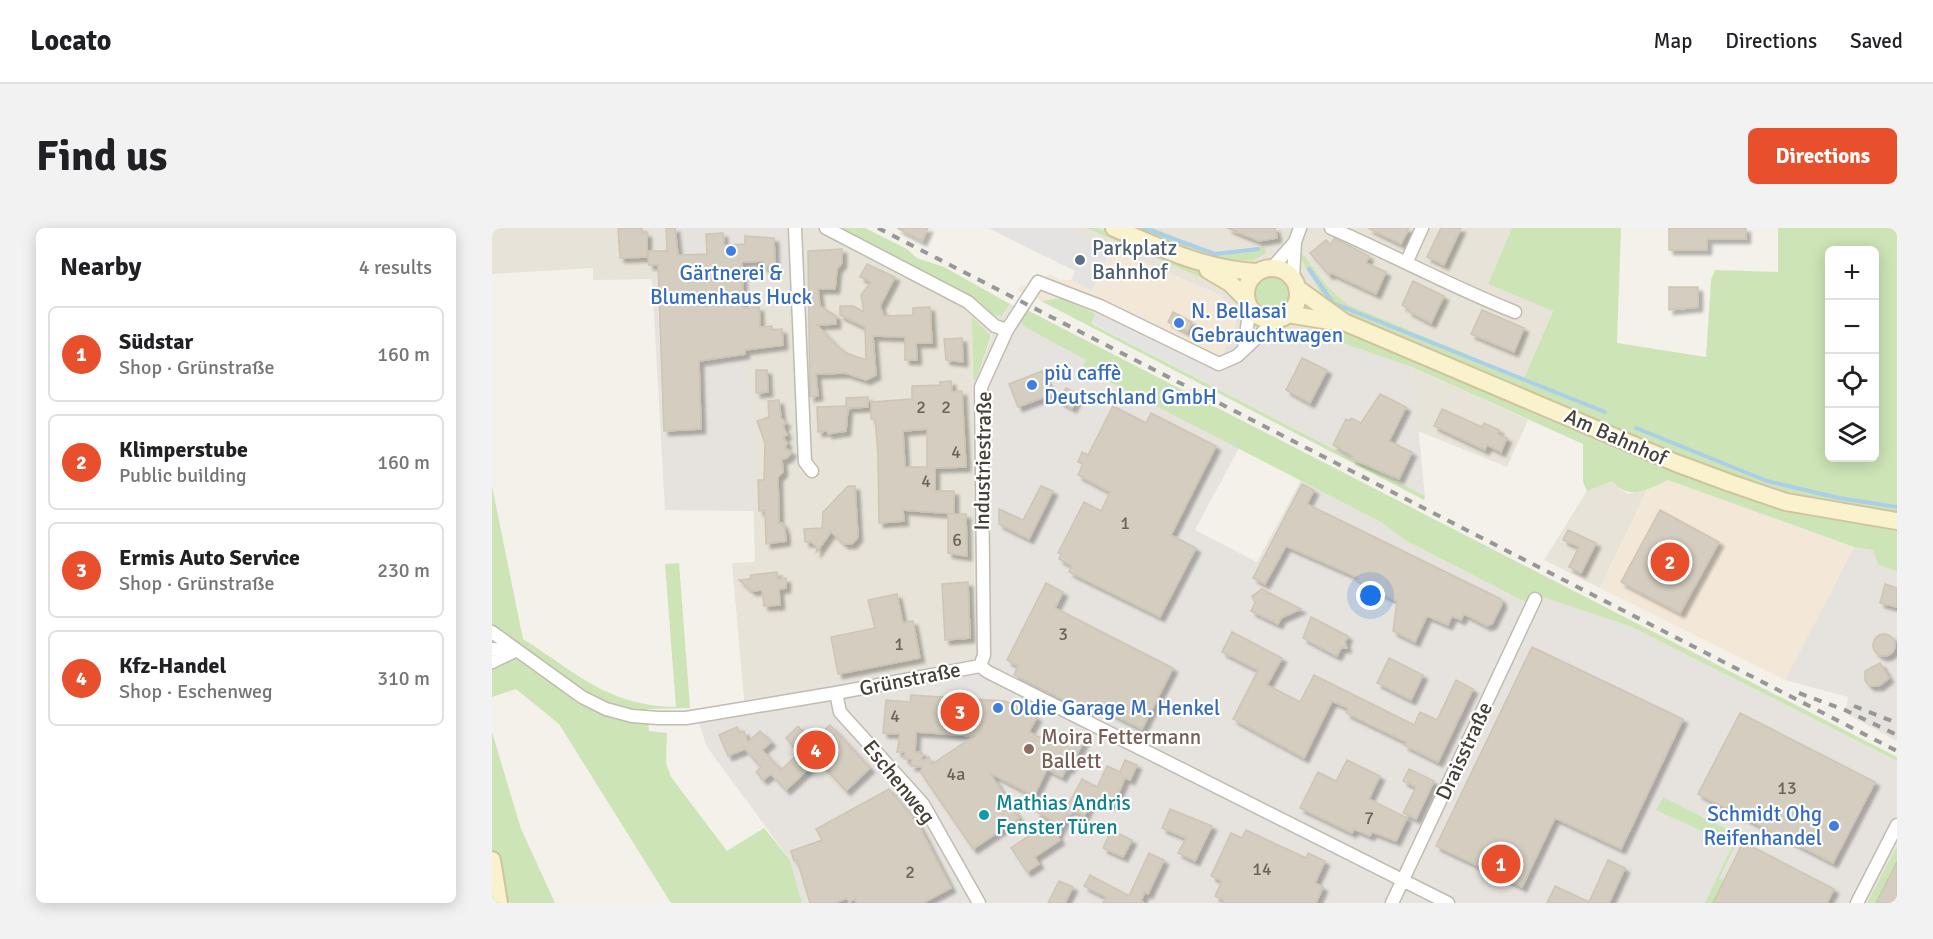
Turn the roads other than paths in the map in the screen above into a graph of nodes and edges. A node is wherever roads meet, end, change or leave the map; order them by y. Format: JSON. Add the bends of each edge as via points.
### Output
{"nodes":[{"id":1,"x":795,"y":228,"type":"edge"},
{"id":2,"x":826,"y":228,"type":"edge"},
{"id":3,"x":1114,"y":228,"type":"edge"},
{"id":4,"x":1300,"y":228,"type":"edge"},
{"id":5,"x":1331,"y":228,"type":"edge"},
{"id":6,"x":1422,"y":228,"type":"edge"},
{"id":7,"x":1295,"y":242,"type":"junction"},
{"id":8,"x":1194,"y":261,"type":"junction"},
{"id":9,"x":1407,"y":261,"type":"junction"},
{"id":10,"x":1265,"y":270,"type":"junction"},
{"id":11,"x":1295,"y":283,"type":"junction"},
{"id":12,"x":1249,"y":303,"type":"junction"},
{"id":13,"x":1515,"y":312,"type":"dead end"},
{"id":14,"x":1282,"y":317,"type":"junction"},
{"id":15,"x":1344,"y":322,"type":"junction"},
{"id":16,"x":1007,"y":330,"type":"junction"},
{"id":17,"x":1244,"y":350,"type":"junction"},
{"id":18,"x":812,"y":471,"type":"dead end"},
{"id":19,"x":1897,"y":521,"type":"edge"},
{"id":20,"x":1535,"y":599,"type":"dead end"},
{"id":21,"x":492,"y":632,"type":"edge"},
{"id":22,"x":492,"y":649,"type":"edge"},
{"id":23,"x":517,"y":650,"type":"junction"},
{"id":24,"x":492,"y":662,"type":"edge"},
{"id":25,"x":980,"y":666,"type":"junction"},
{"id":26,"x":836,"y":693,"type":"junction"},
{"id":27,"x":1897,"y":825,"type":"edge"},
{"id":28,"x":492,"y":860,"type":"edge"},
{"id":29,"x":1403,"y":880,"type":"junction"},
{"id":30,"x":499,"y":903,"type":"edge"},
{"id":31,"x":979,"y":903,"type":"edge"},
{"id":32,"x":1392,"y":903,"type":"edge"},
{"id":33,"x":1448,"y":903,"type":"edge"},
{"id":34,"x":1857,"y":903,"type":"edge"}],
"edges":[{"from":1,"to":18,"type":"street","via":[[805,462]]},
{"from":2,"to":16,"type":"street","via":[[968,302],[995,326]]},
{"from":3,"to":8,"type":"main road","name":"Am Bahnhof"},
{"from":4,"to":7,"type":"street"},
{"from":5,"to":9,"type":"street"},
{"from":6,"to":9,"type":"street"},
{"from":7,"to":10,"type":"street"},
{"from":7,"to":11,"type":"street"},
{"from":8,"to":10,"type":"main road","name":"Am Bahnhof","via":[[1235,271]]},
{"from":8,"to":12,"type":"main road","name":"Am Bahnhof","via":[[1230,283]]},
{"from":9,"to":13,"type":"street","via":[[1453,287]]},
{"from":10,"to":11,"type":"main road","name":"Am Bahnhof","via":[[1281,269]]},
{"from":10,"to":12,"type":"main road","via":[[1248,285]]},
{"from":11,"to":14,"type":"main road","via":[[1295,305]]},
{"from":11,"to":15,"type":"main road","name":"Am Bahnhof"},
{"from":12,"to":14,"type":"main road","name":"Am Bahnhof","via":[[1262,318]]},
{"from":12,"to":17,"type":"street"},
{"from":14,"to":15,"type":"main road","name":"Am Bahnhof"},
{"from":14,"to":17,"type":"street","name":"Industriestraße"},
{"from":15,"to":19,"type":"main road","name":"Am Bahnhof","via":[[1730,483],[1786,502]]},
{"from":16,"to":17,"type":"street","name":"Industriestraße","via":[[1038,282],[1100,306],[1219,364],[1229,362]]},
{"from":16,"to":25,"type":"street","name":"Industriestraße","via":[[981,387],[984,655]]},
{"from":20,"to":29,"type":"street","name":"Draisstraße"},
{"from":21,"to":23,"type":"street","name":"Grünstraße"},
{"from":22,"to":23,"type":"street"},
{"from":23,"to":24,"type":"street"},
{"from":23,"to":26,"type":"street","name":"Grünstraße","via":[[582,697],[632,716],[686,718]]},
{"from":25,"to":26,"type":"street","name":"Grünstraße"},
{"from":25,"to":29,"type":"street","name":"Grünstraße"},
{"from":26,"to":31,"type":"street","name":"Eschenweg","via":[[840,712],[923,804]]},
{"from":27,"to":34,"type":"street"},
{"from":28,"to":30,"type":"main road"},
{"from":29,"to":32,"type":"street","name":"Draisstraße"},
{"from":29,"to":33,"type":"street","name":"Grünstraße"}]}
